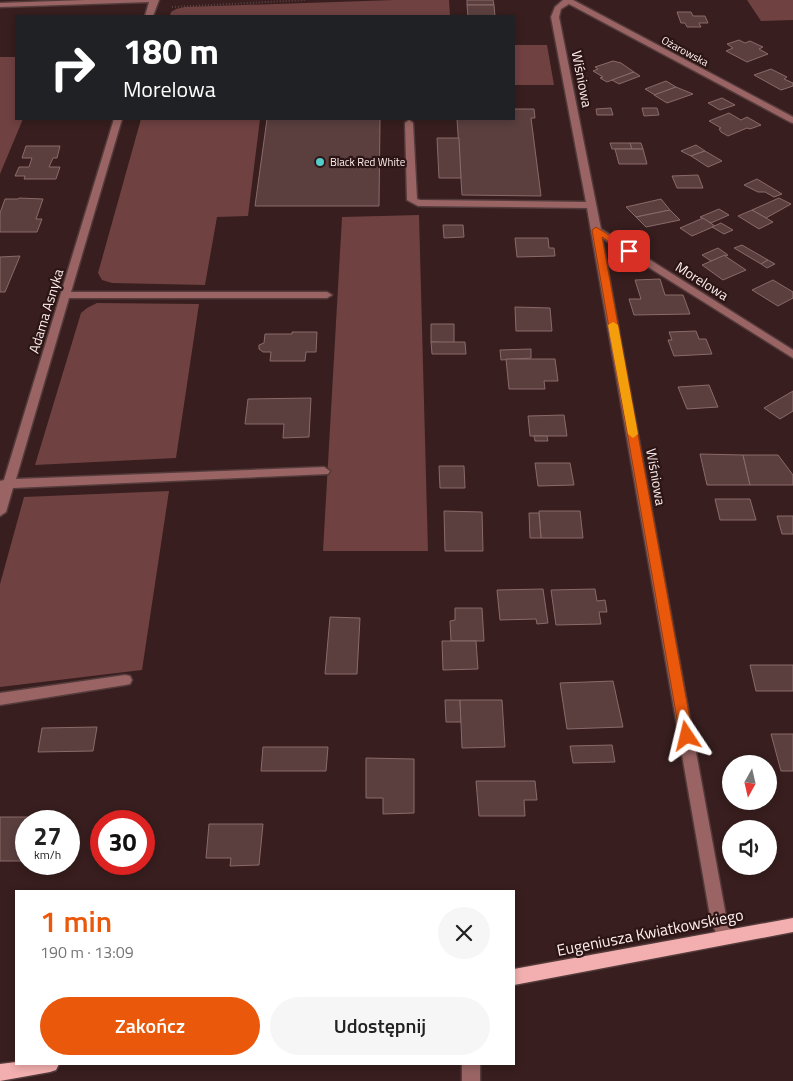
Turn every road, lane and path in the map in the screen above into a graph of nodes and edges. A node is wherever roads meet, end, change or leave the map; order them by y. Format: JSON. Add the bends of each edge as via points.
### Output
{"nodes":[{"id":1,"x":154,"y":0,"type":"edge"},
{"id":2,"x":305,"y":0,"type":"edge"},
{"id":3,"x":568,"y":0,"type":"edge"},
{"id":4,"x":0,"y":5,"type":"edge"},
{"id":5,"x":167,"y":9,"type":"dead end"},
{"id":6,"x":149,"y":15,"type":"edge"},
{"id":7,"x":118,"y":120,"type":"edge"},
{"id":8,"x":793,"y":120,"type":"edge"},
{"id":9,"x":409,"y":123,"type":"dead end"},
{"id":10,"x":592,"y":205,"type":"junction"},
{"id":11,"x":596,"y":230,"type":"junction"},
{"id":12,"x":65,"y":295,"type":"junction"},
{"id":13,"x":327,"y":295,"type":"dead end"},
{"id":14,"x":793,"y":355,"type":"edge"},
{"id":15,"x":324,"y":471,"type":"dead end"},
{"id":16,"x":4,"y":484,"type":"edge"},
{"id":17,"x":0,"y":512,"type":"edge"},
{"id":18,"x":125,"y":680,"type":"dead end"},
{"id":19,"x":0,"y":700,"type":"edge"},
{"id":20,"x":793,"y":924,"type":"edge"},
{"id":21,"x":725,"y":937,"type":"junction"},
{"id":22,"x":515,"y":977,"type":"edge"},
{"id":23,"x":44,"y":1065,"type":"edge"},
{"id":24,"x":471,"y":1065,"type":"edge"},
{"id":25,"x":0,"y":1073,"type":"edge"},
{"id":26,"x":471,"y":1081,"type":"edge"}],
"edges":[{"from":1,"to":4,"type":"street"},
{"from":1,"to":6,"type":"street"},
{"from":2,"to":5,"type":"path","via":[[181,5]]},
{"from":3,"to":8,"type":"street","name":"Ożarowska"},
{"from":3,"to":10,"type":"street","name":"Wiśniowa","via":[[558,5],[555,16]]},
{"from":7,"to":12,"type":"street","name":"Adama Asnyka"},
{"from":9,"to":10,"type":"street","via":[[412,200],[418,203]]},
{"from":10,"to":11,"type":"street","name":"Wiśniowa"},
{"from":11,"to":14,"type":"street","name":"Morelowa"},
{"from":11,"to":21,"type":"street","name":"Wiśniowa","via":[[718,916]]},
{"from":12,"to":13,"type":"street"},
{"from":12,"to":16,"type":"street","name":"Adama Asnyka"},
{"from":15,"to":16,"type":"street"},
{"from":16,"to":17,"type":"street","name":"Adama Asnyka"},
{"from":18,"to":19,"type":"street"},
{"from":20,"to":21,"type":"main road","name":"Eugeniusza Kwiatkowskiego"},
{"from":21,"to":22,"type":"main road","name":"Eugeniusza Kwiatkowskiego"},
{"from":23,"to":25,"type":"main road"},
{"from":24,"to":26,"type":"street"}]}
